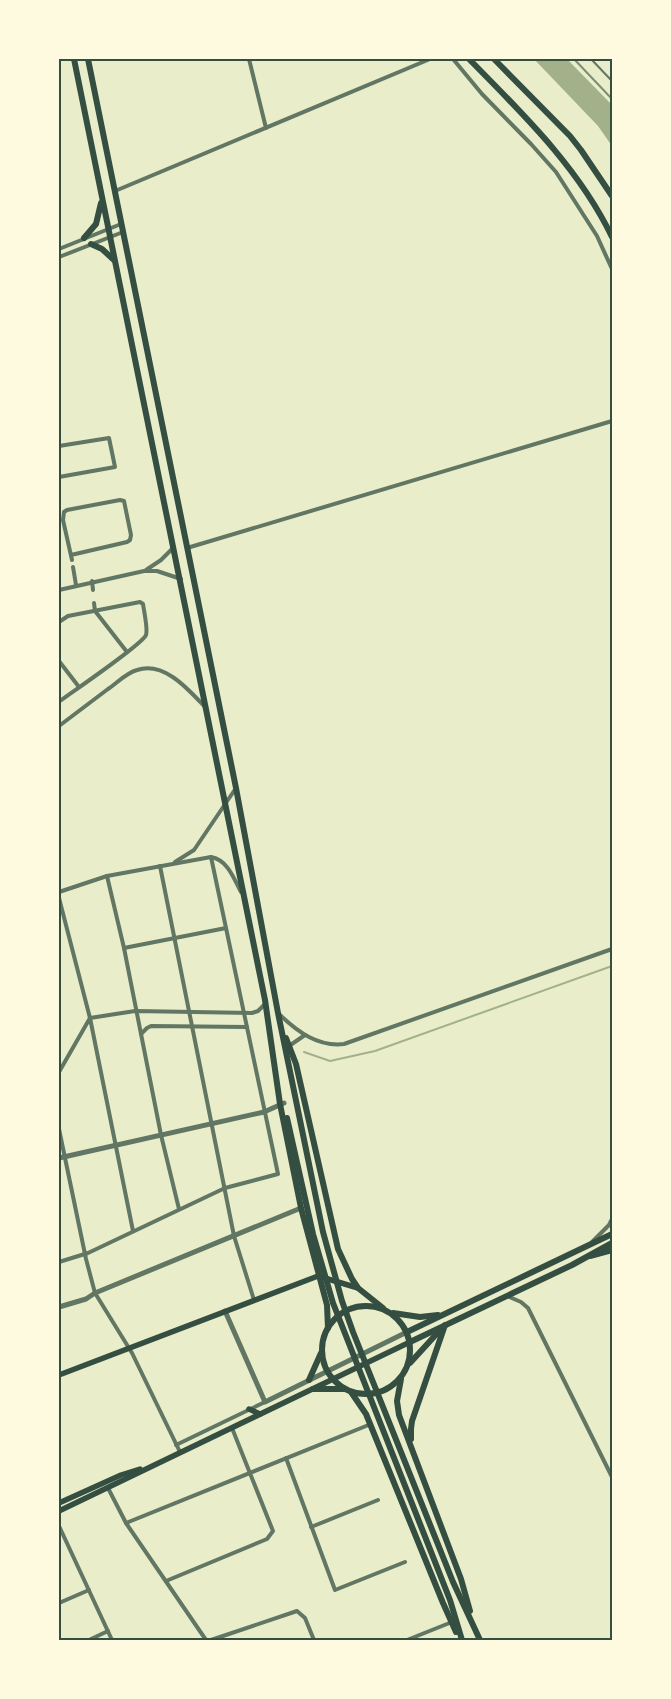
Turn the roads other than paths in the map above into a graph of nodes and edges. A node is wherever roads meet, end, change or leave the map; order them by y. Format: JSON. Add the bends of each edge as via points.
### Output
{"nodes":[{"id":1,"x":74,"y":59,"type":"edge"},
{"id":2,"x":88,"y":59,"type":"edge"},
{"id":3,"x":249,"y":59,"type":"edge"},
{"id":4,"x":430,"y":59,"type":"edge"},
{"id":5,"x":453,"y":59,"type":"edge"},
{"id":6,"x":470,"y":59,"type":"edge"},
{"id":7,"x":494,"y":59,"type":"edge"},
{"id":8,"x":591,"y":59,"type":"edge"},
{"id":9,"x":612,"y":81,"type":"edge"},
{"id":10,"x":266,"y":128,"type":"junction"},
{"id":11,"x":115,"y":191,"type":"junction"},
{"id":12,"x":612,"y":196,"type":"edge"},
{"id":13,"x":102,"y":197,"type":"junction"},
{"id":14,"x":121,"y":224,"type":"junction"},
{"id":15,"x":109,"y":229,"type":"junction"},
{"id":16,"x":123,"y":232,"type":"junction"},
{"id":17,"x":110,"y":236,"type":"junction"},
{"id":18,"x":84,"y":238,"type":"junction"},
{"id":19,"x":612,"y":238,"type":"edge"},
{"id":20,"x":91,"y":244,"type":"junction"},
{"id":21,"x":59,"y":249,"type":"edge"},
{"id":22,"x":59,"y":256,"type":"edge"},
{"id":23,"x":116,"y":263,"type":"junction"},
{"id":24,"x":612,"y":269,"type":"edge"},
{"id":25,"x":612,"y":422,"type":"edge"},
{"id":26,"x":59,"y":446,"type":"edge"},
{"id":27,"x":59,"y":477,"type":"edge"},
{"id":28,"x":174,"y":546,"type":"junction"},
{"id":29,"x":187,"y":548,"type":"junction"},
{"id":30,"x":72,"y":558,"type":"joint"},
{"id":31,"x":73,"y":567,"type":"dead end"},
{"id":32,"x":144,"y":571,"type":"junction"},
{"id":33,"x":181,"y":579,"type":"junction"},
{"id":34,"x":92,"y":582,"type":"junction"},
{"id":35,"x":76,"y":585,"type":"junction"},
{"id":36,"x":59,"y":590,"type":"edge"},
{"id":37,"x":93,"y":590,"type":"dead end"},
{"id":38,"x":94,"y":603,"type":"dead end"},
{"id":39,"x":95,"y":610,"type":"junction"},
{"id":40,"x":59,"y":622,"type":"edge"},
{"id":41,"x":127,"y":652,"type":"junction"},
{"id":42,"x":59,"y":661,"type":"edge"},
{"id":43,"x":79,"y":687,"type":"junction"},
{"id":44,"x":59,"y":699,"type":"edge"},
{"id":45,"x":208,"y":710,"type":"junction"},
{"id":46,"x":59,"y":726,"type":"edge"},
{"id":47,"x":236,"y":788,"type":"junction"},
{"id":48,"x":226,"y":802,"type":"junction"},
{"id":49,"x":231,"y":824,"type":"junction"},
{"id":50,"x":248,"y":852,"type":"junction"},
{"id":51,"x":211,"y":857,"type":"junction"},
{"id":52,"x":171,"y":864,"type":"junction"},
{"id":53,"x":160,"y":866,"type":"junction"},
{"id":54,"x":107,"y":876,"type":"junction"},
{"id":55,"x":59,"y":892,"type":"edge"},
{"id":56,"x":59,"y":898,"type":"edge"},
{"id":57,"x":246,"y":901,"type":"junction"},
{"id":58,"x":226,"y":928,"type":"junction"},
{"id":59,"x":174,"y":938,"type":"junction"},
{"id":60,"x":124,"y":948,"type":"junction"},
{"id":61,"x":612,"y":949,"type":"edge"},
{"id":62,"x":266,"y":1003,"type":"junction"},
{"id":63,"x":135,"y":1011,"type":"junction"},
{"id":64,"x":190,"y":1012,"type":"junction"},
{"id":65,"x":278,"y":1013,"type":"junction"},
{"id":66,"x":244,"y":1014,"type":"junction"},
{"id":67,"x":90,"y":1018,"type":"junction"},
{"id":68,"x":192,"y":1026,"type":"junction"},
{"id":69,"x":247,"y":1027,"type":"junction"},
{"id":70,"x":141,"y":1034,"type":"junction"},
{"id":71,"x":305,"y":1035,"type":"junction"},
{"id":72,"x":271,"y":1037,"type":"junction"},
{"id":73,"x":287,"y":1045,"type":"junction"},
{"id":74,"x":59,"y":1072,"type":"edge"},
{"id":75,"x":282,"y":1104,"type":"junction"},
{"id":76,"x":264,"y":1112,"type":"junction"},
{"id":77,"x":212,"y":1124,"type":"junction"},
{"id":78,"x":59,"y":1129,"type":"edge"},
{"id":79,"x":161,"y":1135,"type":"junction"},
{"id":80,"x":117,"y":1145,"type":"junction"},
{"id":81,"x":62,"y":1157,"type":"edge"},
{"id":82,"x":225,"y":1188,"type":"junction"},
{"id":83,"x":300,"y":1208,"type":"junction"},
{"id":84,"x":179,"y":1209,"type":"junction"},
{"id":85,"x":612,"y":1220,"type":"edge"},
{"id":86,"x":133,"y":1231,"type":"junction"},
{"id":87,"x":612,"y":1234,"type":"edge"},
{"id":88,"x":234,"y":1236,"type":"junction"},
{"id":89,"x":612,"y":1243,"type":"edge"},
{"id":90,"x":589,"y":1245,"type":"junction"},
{"id":91,"x":338,"y":1248,"type":"junction"},
{"id":92,"x":612,"y":1250,"type":"edge"},
{"id":93,"x":85,"y":1254,"type":"junction"},
{"id":94,"x":590,"y":1256,"type":"junction"},
{"id":95,"x":314,"y":1260,"type":"junction"},
{"id":96,"x":59,"y":1262,"type":"edge"},
{"id":97,"x":318,"y":1276,"type":"junction"},
{"id":98,"x":358,"y":1288,"type":"junction"},
{"id":99,"x":95,"y":1292,"type":"junction"},
{"id":100,"x":507,"y":1296,"type":"junction"},
{"id":101,"x":254,"y":1300,"type":"junction"},
{"id":102,"x":59,"y":1307,"type":"edge"},
{"id":103,"x":383,"y":1308,"type":"junction"},
{"id":104,"x":225,"y":1311,"type":"junction"},
{"id":105,"x":391,"y":1312,"type":"junction"},
{"id":106,"x":446,"y":1313,"type":"junction"},
{"id":107,"x":445,"y":1325,"type":"junction"},
{"id":108,"x":328,"y":1328,"type":"junction"},
{"id":109,"x":407,"y":1332,"type":"junction"},
{"id":110,"x":410,"y":1342,"type":"junction"},
{"id":111,"x":130,"y":1348,"type":"junction"},
{"id":112,"x":322,"y":1352,"type":"junction"},
{"id":113,"x":408,"y":1364,"type":"junction"},
{"id":114,"x":327,"y":1371,"type":"junction"},
{"id":115,"x":59,"y":1375,"type":"edge"},
{"id":116,"x":402,"y":1376,"type":"junction"},
{"id":117,"x":309,"y":1380,"type":"junction"},
{"id":118,"x":333,"y":1380,"type":"junction"},
{"id":119,"x":313,"y":1389,"type":"junction"},
{"id":120,"x":347,"y":1390,"type":"junction"},
{"id":121,"x":265,"y":1402,"type":"junction"},
{"id":122,"x":249,"y":1409,"type":"junction"},
{"id":123,"x":260,"y":1414,"type":"junction"},
{"id":124,"x":371,"y":1424,"type":"junction"},
{"id":125,"x":232,"y":1428,"type":"junction"},
{"id":126,"x":176,"y":1445,"type":"junction"},
{"id":127,"x":412,"y":1448,"type":"junction"},
{"id":128,"x":180,"y":1452,"type":"junction"},
{"id":129,"x":286,"y":1458,"type":"junction"},
{"id":130,"x":416,"y":1459,"type":"junction"},
{"id":131,"x":151,"y":1466,"type":"junction"},
{"id":132,"x":389,"y":1469,"type":"junction"},
{"id":133,"x":250,"y":1473,"type":"junction"},
{"id":134,"x":612,"y":1477,"type":"edge"},
{"id":135,"x":108,"y":1488,"type":"junction"},
{"id":136,"x":378,"y":1500,"type":"dead end"},
{"id":137,"x":59,"y":1503,"type":"edge"},
{"id":138,"x":59,"y":1511,"type":"edge"},
{"id":139,"x":126,"y":1523,"type":"junction"},
{"id":140,"x":59,"y":1526,"type":"edge"},
{"id":141,"x":311,"y":1527,"type":"junction"},
{"id":142,"x":406,"y":1562,"type":"dead end"},
{"id":143,"x":166,"y":1581,"type":"junction"},
{"id":144,"x":89,"y":1590,"type":"junction"},
{"id":145,"x":59,"y":1603,"type":"edge"},
{"id":146,"x":452,"y":1622,"type":"junction"},
{"id":147,"x":476,"y":1631,"type":"junction"},
{"id":148,"x":108,"y":1632,"type":"junction"},
{"id":149,"x":89,"y":1640,"type":"edge"},
{"id":150,"x":112,"y":1640,"type":"edge"},
{"id":151,"x":206,"y":1640,"type":"edge"},
{"id":152,"x":211,"y":1640,"type":"edge"},
{"id":153,"x":314,"y":1640,"type":"edge"},
{"id":154,"x":407,"y":1640,"type":"edge"},
{"id":155,"x":461,"y":1640,"type":"edge"},
{"id":156,"x":480,"y":1640,"type":"edge"}],
"edges":[{"from":1,"to":13,"type":"main road"},
{"from":2,"to":11,"type":"main road"},
{"from":3,"to":10,"type":"street"},
{"from":4,"to":10,"type":"street"},
{"from":5,"to":24,"type":"street","via":[[556,172],[597,236]]},
{"from":6,"to":19,"type":"main road","via":[[554,149],[591,199]]},
{"from":7,"to":12,"type":"main road","via":[[570,136]]},
{"from":8,"to":9,"type":"lane"},
{"from":10,"to":11,"type":"street"},
{"from":11,"to":14,"type":"main road"},
{"from":13,"to":15,"type":"main road"},
{"from":13,"to":18,"type":"main road","via":[[96,224]]},
{"from":14,"to":15,"type":"street"},
{"from":14,"to":16,"type":"main road"},
{"from":15,"to":17,"type":"main road"},
{"from":15,"to":18,"type":"street"},
{"from":16,"to":17,"type":"street"},
{"from":16,"to":29,"type":"main road"},
{"from":17,"to":20,"type":"street"},
{"from":17,"to":23,"type":"main road"},
{"from":18,"to":21,"type":"street"},
{"from":20,"to":22,"type":"street"},
{"from":20,"to":23,"type":"main road","via":[[108,252]]},
{"from":23,"to":28,"type":"main road"},
{"from":25,"to":29,"type":"street"},
{"from":26,"to":27,"type":"street","via":[[109,438],[115,467]]},
{"from":28,"to":32,"type":"street"},
{"from":28,"to":33,"type":"main road"},
{"from":29,"to":47,"type":"main road"},
{"from":30,"to":30,"type":"street","via":[[130,540],[124,501],[64,512]]},
{"from":31,"to":35,"type":"street"},
{"from":32,"to":33,"type":"street","via":[[157,571]]},
{"from":32,"to":34,"type":"street"},
{"from":33,"to":45,"type":"main road"},
{"from":34,"to":35,"type":"street"},
{"from":34,"to":37,"type":"street"},
{"from":35,"to":36,"type":"street"},
{"from":38,"to":39,"type":"street"},
{"from":39,"to":40,"type":"street","via":[[68,616]]},
{"from":39,"to":41,"type":"street"},
{"from":39,"to":41,"type":"street","via":[[138,602],[143,604],[147,634]]},
{"from":41,"to":43,"type":"street"},
{"from":42,"to":43,"type":"street"},
{"from":43,"to":44,"type":"street"},
{"from":45,"to":46,"type":"street","via":[[173,677],[143,669],[128,674]]},
{"from":45,"to":48,"type":"main road"},
{"from":47,"to":48,"type":"street"},
{"from":47,"to":50,"type":"main road"},
{"from":48,"to":49,"type":"main road"},
{"from":48,"to":52,"type":"street","via":[[194,850]]},
{"from":49,"to":50,"type":"main road","via":[[239,826]]},
{"from":49,"to":57,"type":"main road"},
{"from":50,"to":65,"type":"main road"},
{"from":51,"to":52,"type":"street"},
{"from":51,"to":57,"type":"street","via":[[222,861],[228,868]]},
{"from":51,"to":58,"type":"street"},
{"from":52,"to":53,"type":"street"},
{"from":53,"to":54,"type":"street"},
{"from":53,"to":59,"type":"street"},
{"from":54,"to":55,"type":"street"},
{"from":54,"to":60,"type":"street"},
{"from":56,"to":67,"type":"street"},
{"from":57,"to":62,"type":"main road"},
{"from":58,"to":59,"type":"street"},
{"from":58,"to":66,"type":"street"},
{"from":59,"to":60,"type":"street"},
{"from":59,"to":64,"type":"street"},
{"from":60,"to":63,"type":"street"},
{"from":61,"to":71,"type":"street","via":[[344,1044],[323,1043]]},
{"from":62,"to":66,"type":"street","via":[[255,1012]]},
{"from":62,"to":72,"type":"main road"},
{"from":63,"to":64,"type":"street"},
{"from":63,"to":67,"type":"street"},
{"from":63,"to":70,"type":"street"},
{"from":64,"to":66,"type":"street"},
{"from":64,"to":68,"type":"street"},
{"from":65,"to":71,"type":"street"},
{"from":65,"to":73,"type":"main road"},
{"from":66,"to":69,"type":"street"},
{"from":67,"to":74,"type":"street"},
{"from":67,"to":80,"type":"street"},
{"from":68,"to":69,"type":"street"},
{"from":68,"to":70,"type":"street","via":[[151,1026]]},
{"from":68,"to":77,"type":"street"},
{"from":69,"to":76,"type":"street"},
{"from":70,"to":79,"type":"street"},
{"from":71,"to":73,"type":"street"},
{"from":72,"to":73,"type":"main road"},
{"from":72,"to":75,"type":"main road"},
{"from":73,"to":91,"type":"main road","via":[[296,1064]]},
{"from":73,"to":147,"type":"main road","via":[[323,1232],[342,1301],[453,1582]]},
{"from":75,"to":76,"type":"street"},
{"from":75,"to":83,"type":"main road"},
{"from":75,"to":155,"type":"main road","via":[[331,1295],[450,1600]]},
{"from":76,"to":77,"type":"street"},
{"from":76,"to":82,"type":"street","via":[[278,1174]]},
{"from":77,"to":79,"type":"street"},
{"from":77,"to":82,"type":"street"},
{"from":78,"to":81,"type":"street"},
{"from":79,"to":80,"type":"street"},
{"from":79,"to":84,"type":"street"},
{"from":80,"to":81,"type":"street"},
{"from":80,"to":86,"type":"street"},
{"from":81,"to":93,"type":"street"},
{"from":82,"to":84,"type":"street"},
{"from":82,"to":88,"type":"street"},
{"from":83,"to":88,"type":"street"},
{"from":83,"to":95,"type":"main road"},
{"from":84,"to":86,"type":"street"},
{"from":85,"to":90,"type":"street"},
{"from":86,"to":93,"type":"street"},
{"from":87,"to":90,"type":"main road"},
{"from":88,"to":99,"type":"street"},
{"from":88,"to":101,"type":"street"},
{"from":89,"to":94,"type":"main road"},
{"from":90,"to":106,"type":"main road"},
{"from":91,"to":95,"type":"main road","via":[[328,1260]]},
{"from":91,"to":98,"type":"main road"},
{"from":92,"to":94,"type":"main road"},
{"from":93,"to":96,"type":"street"},
{"from":93,"to":99,"type":"street"},
{"from":94,"to":100,"type":"main road"},
{"from":95,"to":97,"type":"main road"},
{"from":97,"to":98,"type":"main road"},
{"from":97,"to":101,"type":"main road"},
{"from":97,"to":108,"type":"main road","via":[[327,1305]]},
{"from":98,"to":103,"type":"main road"},
{"from":99,"to":102,"type":"street","via":[[86,1299]]},
{"from":99,"to":111,"type":"street"},
{"from":100,"to":107,"type":"main road"},
{"from":100,"to":134,"type":"street","via":[[528,1308]]},
{"from":101,"to":104,"type":"main road"},
{"from":103,"to":105,"type":"main road"},
{"from":103,"to":108,"type":"main road","via":[[367,1305],[352,1308],[338,1315]]},
{"from":104,"to":111,"type":"main road"},
{"from":104,"to":121,"type":"street"},
{"from":105,"to":106,"type":"main road","via":[[404,1316]]},
{"from":105,"to":109,"type":"main road"},
{"from":106,"to":109,"type":"main road"},
{"from":107,"to":110,"type":"main road"},
{"from":107,"to":113,"type":"main road"},
{"from":107,"to":127,"type":"main road","via":[[412,1421]]},
{"from":108,"to":112,"type":"main road"},
{"from":109,"to":110,"type":"main road"},
{"from":109,"to":114,"type":"street"},
{"from":110,"to":113,"type":"main road"},
{"from":110,"to":118,"type":"main road"},
{"from":111,"to":115,"type":"main road"},
{"from":111,"to":126,"type":"street"},
{"from":112,"to":114,"type":"main road"},
{"from":112,"to":117,"type":"main road"},
{"from":113,"to":116,"type":"main road"},
{"from":114,"to":117,"type":"street"},
{"from":114,"to":118,"type":"main road"},
{"from":116,"to":120,"type":"main road","via":[[378,1392],[364,1394]]},
{"from":116,"to":127,"type":"main road","via":[[398,1408]]},
{"from":117,"to":121,"type":"street"},
{"from":118,"to":119,"type":"main road"},
{"from":118,"to":120,"type":"main road"},
{"from":119,"to":120,"type":"main road"},
{"from":119,"to":123,"type":"main road"},
{"from":120,"to":124,"type":"main road","via":[[363,1408]]},
{"from":121,"to":122,"type":"street"},
{"from":122,"to":123,"type":"main road"},
{"from":122,"to":126,"type":"street"},
{"from":123,"to":125,"type":"main road"},
{"from":124,"to":129,"type":"street"},
{"from":124,"to":132,"type":"main road"},
{"from":125,"to":128,"type":"main road"},
{"from":125,"to":133,"type":"street"},
{"from":126,"to":128,"type":"street"},
{"from":127,"to":130,"type":"main road"},
{"from":128,"to":131,"type":"main road"},
{"from":129,"to":133,"type":"street"},
{"from":129,"to":141,"type":"street"},
{"from":130,"to":132,"type":"main road","via":[[398,1457]]},
{"from":130,"to":147,"type":"main road","via":[[461,1579]]},
{"from":131,"to":135,"type":"main road"},
{"from":131,"to":137,"type":"main road","via":[[121,1475]]},
{"from":132,"to":146,"type":"main road"},
{"from":133,"to":139,"type":"street"},
{"from":133,"to":143,"type":"street","via":[[272,1526],[271,1536]]},
{"from":135,"to":138,"type":"main road"},
{"from":135,"to":139,"type":"street"},
{"from":136,"to":141,"type":"street"},
{"from":139,"to":143,"type":"street"},
{"from":140,"to":144,"type":"street"},
{"from":141,"to":142,"type":"street","via":[[335,1590]]},
{"from":143,"to":151,"type":"street"},
{"from":144,"to":145,"type":"street"},
{"from":144,"to":148,"type":"street"},
{"from":146,"to":154,"type":"street"},
{"from":146,"to":155,"type":"main road"},
{"from":147,"to":156,"type":"main road"},
{"from":148,"to":149,"type":"street"},
{"from":148,"to":150,"type":"street"},
{"from":152,"to":153,"type":"street","via":[[297,1611],[305,1618]]}]}
